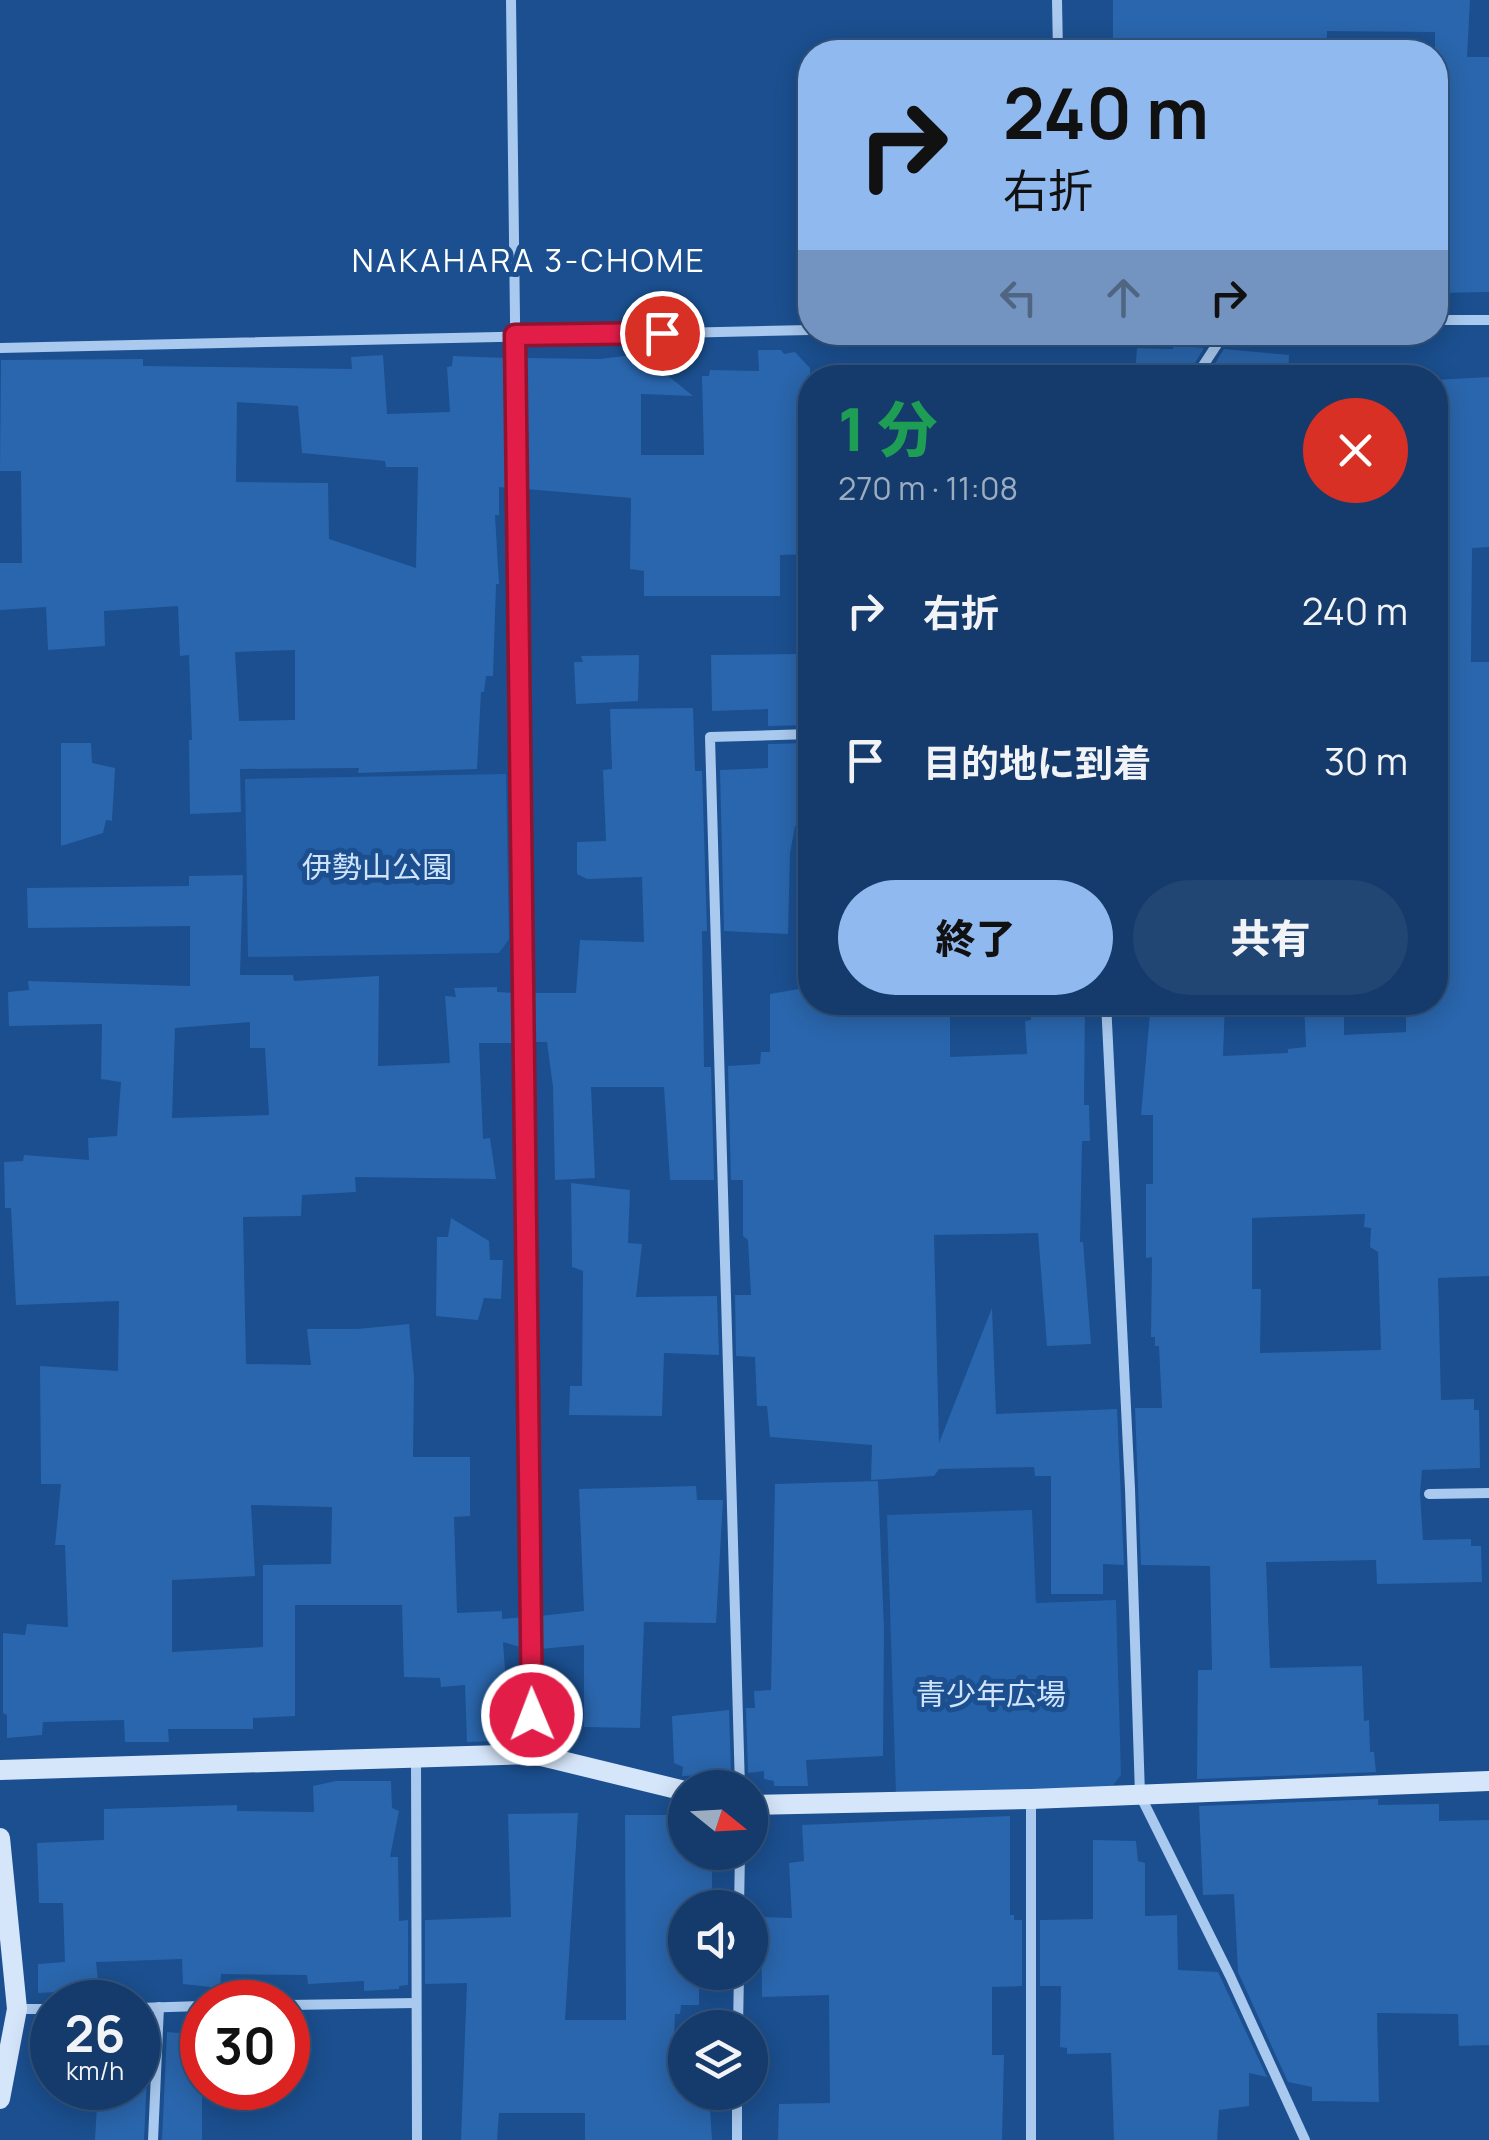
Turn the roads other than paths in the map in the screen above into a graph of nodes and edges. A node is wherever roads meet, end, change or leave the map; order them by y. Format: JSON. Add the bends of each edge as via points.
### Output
{"nodes":[{"id":1,"x":510,"y":0,"type":"edge"},
{"id":2,"x":1057,"y":0,"type":"edge"},
{"id":3,"x":1058,"y":40,"type":"edge"},
{"id":4,"x":1448,"y":320,"type":"edge"},
{"id":5,"x":1489,"y":320,"type":"edge"},
{"id":6,"x":798,"y":330,"type":"edge"},
{"id":7,"x":515,"y":335,"type":"junction"},
{"id":8,"x":0,"y":348,"type":"edge"},
{"id":9,"x":798,"y":734,"type":"edge"},
{"id":10,"x":1107,"y":1015,"type":"edge"},
{"id":11,"x":1489,"y":1493,"type":"edge"},
{"id":12,"x":1429,"y":1494,"type":"dead end"},
{"id":13,"x":532,"y":1754,"type":"junction"},
{"id":14,"x":416,"y":1756,"type":"junction"},
{"id":15,"x":0,"y":1770,"type":"edge"},
{"id":16,"x":739,"y":1770,"type":"edge"},
{"id":17,"x":1489,"y":1781,"type":"edge"},
{"id":18,"x":668,"y":1787,"type":"edge"},
{"id":19,"x":1140,"y":1795,"type":"junction"},
{"id":20,"x":1031,"y":1799,"type":"junction"},
{"id":21,"x":768,"y":1804,"type":"edge"},
{"id":22,"x":0,"y":1838,"type":"edge"},
{"id":23,"x":416,"y":2003,"type":"junction"},
{"id":24,"x":310,"y":2005,"type":"edge"},
{"id":25,"x":160,"y":2007,"type":"edge"},
{"id":26,"x":180,"y":2007,"type":"edge"},
{"id":27,"x":17,"y":2009,"type":"junction"},
{"id":28,"x":30,"y":2009,"type":"edge"},
{"id":29,"x":0,"y":2098,"type":"edge"},
{"id":30,"x":155,"y":2110,"type":"edge"},
{"id":31,"x":738,"y":2110,"type":"edge"},
{"id":32,"x":154,"y":2140,"type":"edge"},
{"id":33,"x":417,"y":2140,"type":"edge"},
{"id":34,"x":737,"y":2140,"type":"edge"},
{"id":35,"x":1031,"y":2140,"type":"edge"},
{"id":36,"x":1305,"y":2140,"type":"edge"}],
"edges":[{"from":1,"to":7,"type":"street"},
{"from":2,"to":3,"type":"street"},
{"from":4,"to":5,"type":"street"},
{"from":6,"to":7,"type":"street"},
{"from":7,"to":8,"type":"street"},
{"from":7,"to":13,"type":"street"},
{"from":9,"to":16,"type":"street","via":[[710,737]]},
{"from":10,"to":19,"type":"street"},
{"from":11,"to":12,"type":"street"},
{"from":13,"to":14,"type":"street"},
{"from":13,"to":18,"type":"street"},
{"from":14,"to":15,"type":"street"},
{"from":14,"to":23,"type":"street"},
{"from":17,"to":19,"type":"street"},
{"from":19,"to":20,"type":"street"},
{"from":19,"to":36,"type":"street"},
{"from":20,"to":21,"type":"street"},
{"from":20,"to":35,"type":"street"},
{"from":22,"to":27,"type":"street"},
{"from":23,"to":24,"type":"street"},
{"from":23,"to":33,"type":"street"},
{"from":25,"to":26,"type":"street"},
{"from":27,"to":28,"type":"street"},
{"from":27,"to":29,"type":"street"},
{"from":30,"to":32,"type":"street"},
{"from":31,"to":34,"type":"street"}]}
